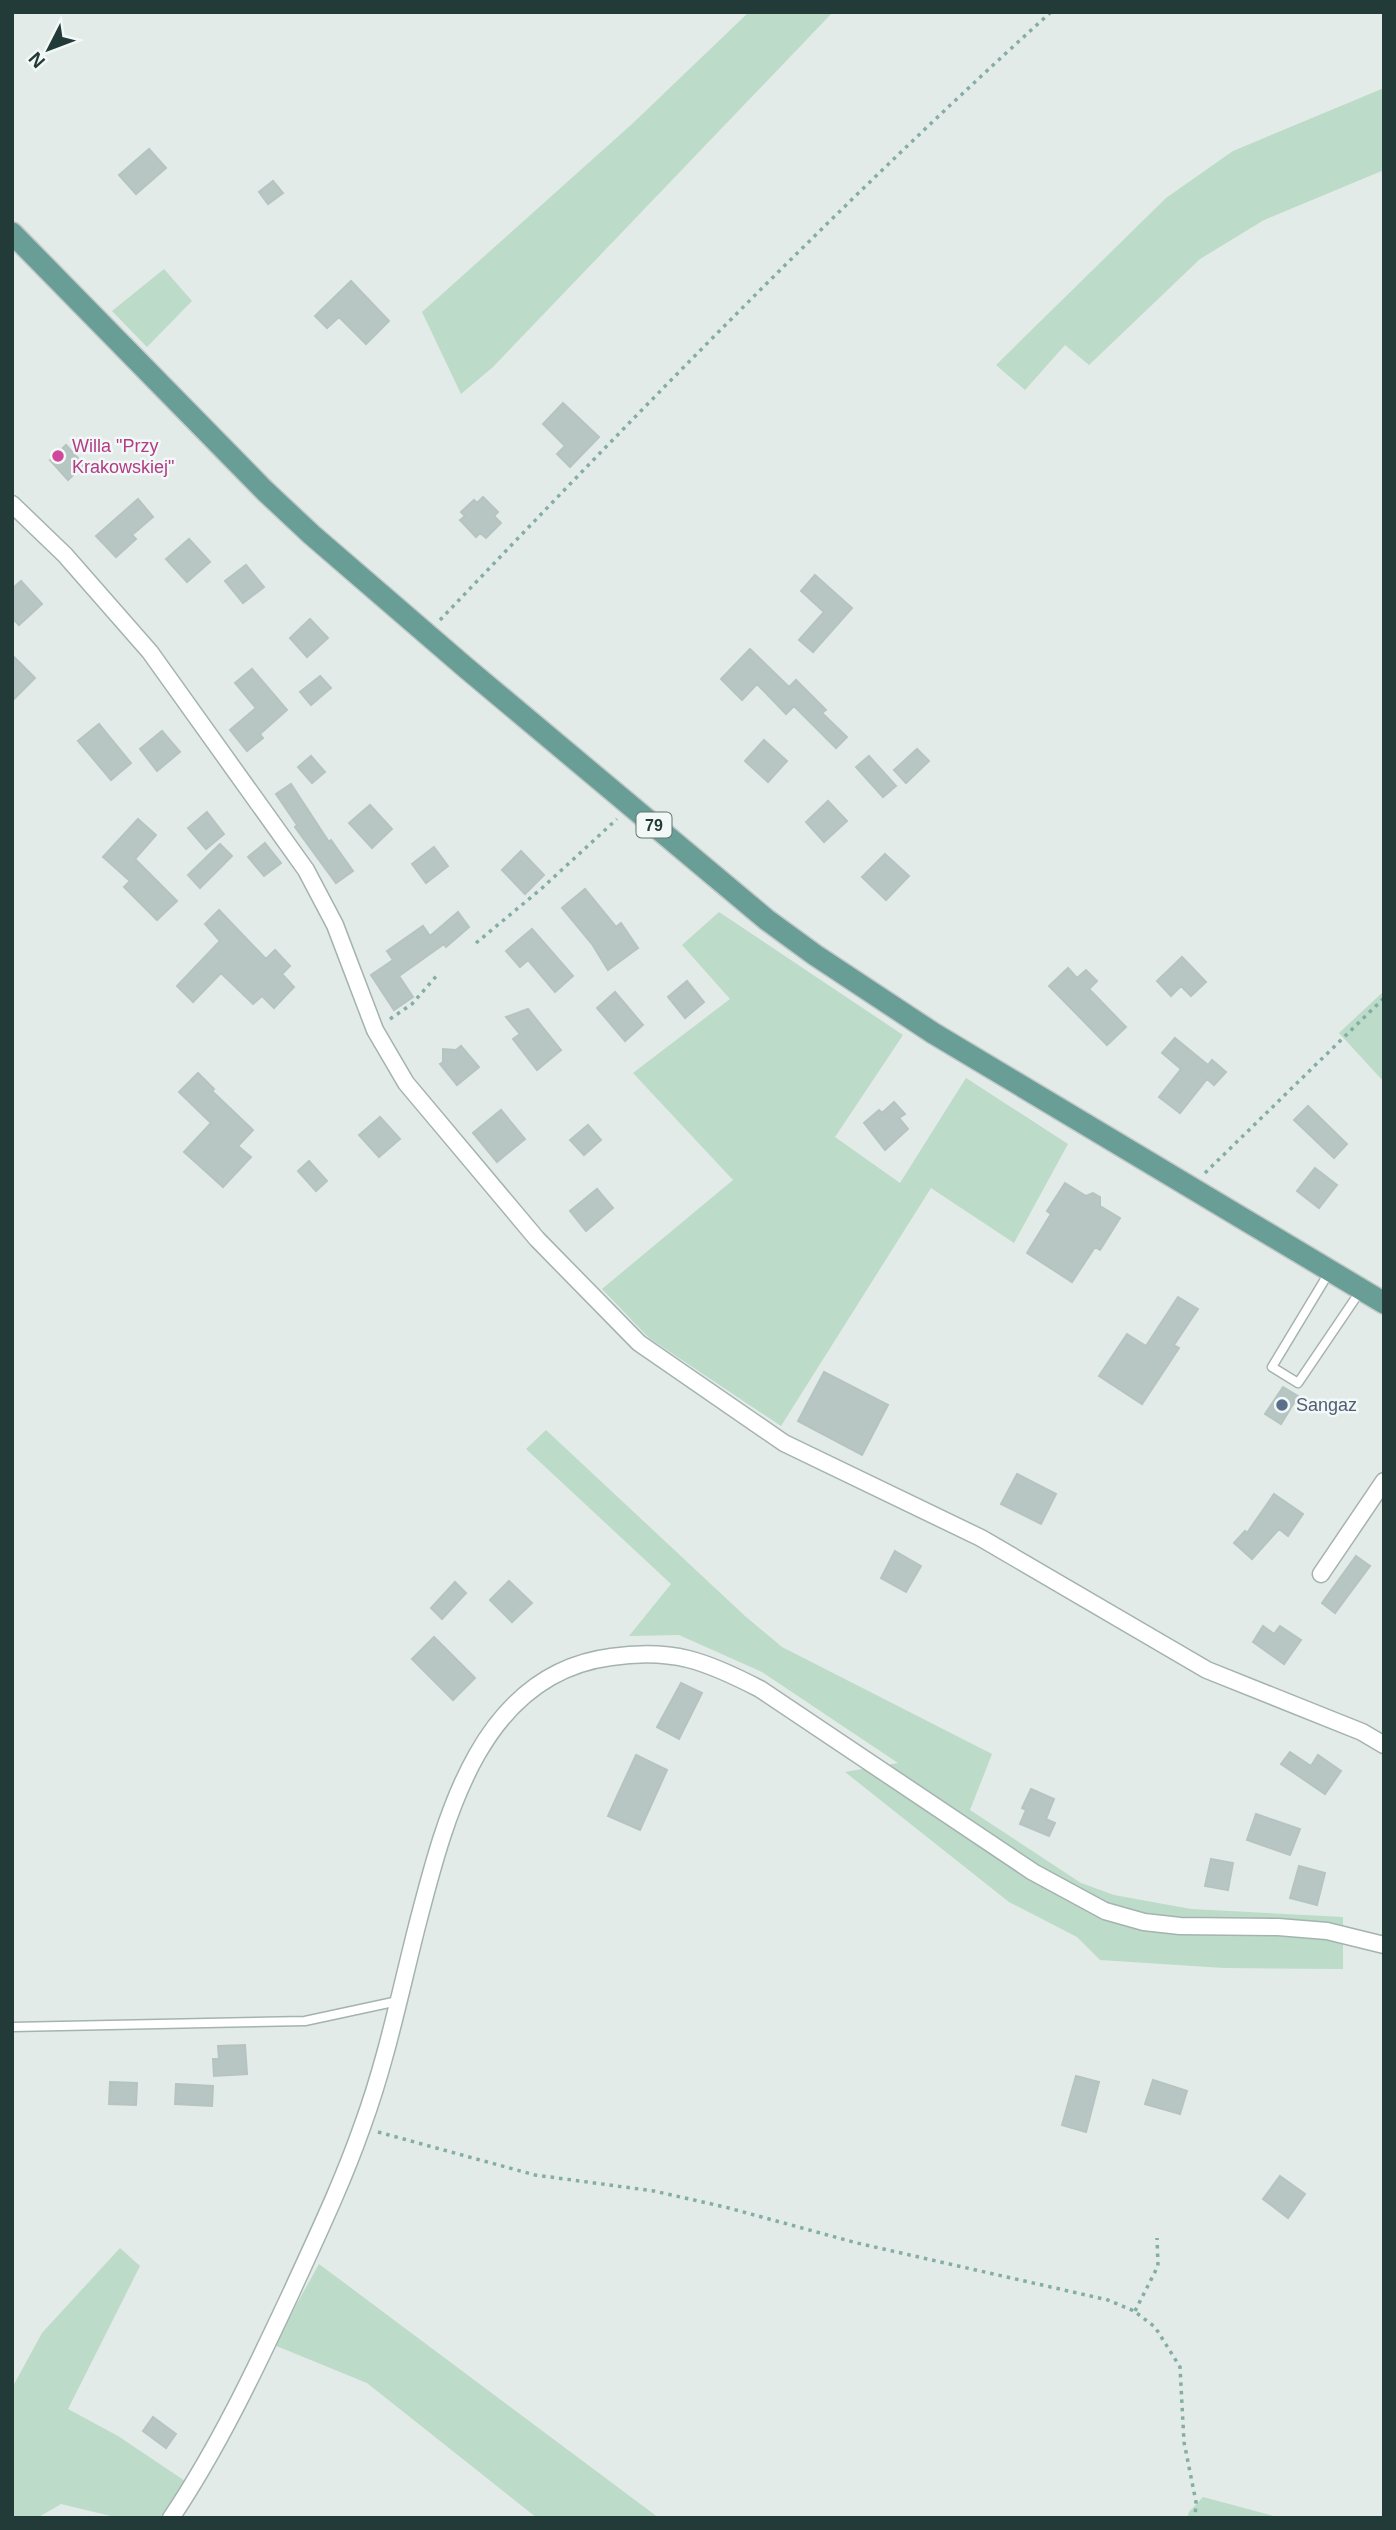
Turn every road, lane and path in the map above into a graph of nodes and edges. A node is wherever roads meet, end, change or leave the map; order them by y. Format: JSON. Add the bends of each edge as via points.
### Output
{"nodes":[{"id":1,"x":1052,"y":12,"type":"edge"},
{"id":2,"x":12,"y":233,"type":"edge"},
{"id":3,"x":12,"y":504,"type":"edge"},
{"id":4,"x":427,"y":634,"type":"junction"},
{"id":5,"x":631,"y":805,"type":"junction"},
{"id":6,"x":476,"y":943,"type":"dead end"},
{"id":7,"x":439,"y":974,"type":"dead end"},
{"id":8,"x":1384,"y":998,"type":"edge"},
{"id":9,"x":375,"y":1030,"type":"junction"},
{"id":10,"x":1189,"y":1188,"type":"junction"},
{"id":11,"x":1330,"y":1271,"type":"junction"},
{"id":12,"x":1361,"y":1290,"type":"junction"},
{"id":13,"x":1384,"y":1303,"type":"edge"},
{"id":14,"x":1384,"y":1481,"type":"edge"},
{"id":15,"x":1321,"y":1574,"type":"dead end"},
{"id":16,"x":1384,"y":1745,"type":"edge"},
{"id":17,"x":1384,"y":1945,"type":"edge"},
{"id":18,"x":398,"y":2001,"type":"junction"},
{"id":19,"x":12,"y":2028,"type":"edge"},
{"id":20,"x":362,"y":2128,"type":"junction"},
{"id":21,"x":1157,"y":2238,"type":"dead end"},
{"id":22,"x":1135,"y":2311,"type":"junction"},
{"id":23,"x":170,"y":2518,"type":"edge"},
{"id":24,"x":1195,"y":2518,"type":"edge"}],
"edges":[{"from":1,"to":4,"type":"path","via":[[916,138],[681,369]]},
{"from":2,"to":4,"type":"main road","number":"79","via":[[265,491]]},
{"from":3,"to":9,"type":"street","via":[[65,555],[150,652],[287,841],[335,925]]},
{"from":4,"to":5,"type":"main road","number":"79"},
{"from":5,"to":6,"type":"path"},
{"from":5,"to":10,"type":"main road","number":"79","via":[[767,920],[816,955],[933,1033]]},
{"from":7,"to":9,"type":"path","via":[[412,1004]]},
{"from":8,"to":10,"type":"path"},
{"from":9,"to":16,"type":"street","via":[[406,1083],[537,1239],[639,1343],[784,1443],[981,1538],[1207,1670]]},
{"from":10,"to":11,"type":"main road","number":"79"},
{"from":11,"to":12,"type":"main road","number":"79"},
{"from":11,"to":12,"type":"lane","via":[[1272,1367],[1298,1383]]},
{"from":12,"to":13,"type":"main road","number":"79"},
{"from":14,"to":15,"type":"street"},
{"from":17,"to":18,"type":"street","via":[[1327,1931],[1144,1922],[1105,1910],[1033,1872],[760,1689],[692,1659],[662,1653],[626,1655],[561,1670],[515,1705],[488,1737],[466,1772],[448,1815]]},
{"from":18,"to":19,"type":"lane","via":[[305,2021]]},
{"from":18,"to":20,"type":"street"},
{"from":20,"to":22,"type":"path","via":[[535,2175],[654,2191],[725,2207],[857,2243],[1108,2300]]},
{"from":20,"to":23,"type":"street","via":[[272,2334],[204,2468]]},
{"from":21,"to":22,"type":"path","via":[[1158,2266]]},
{"from":22,"to":24,"type":"path","via":[[1155,2328],[1180,2367]]}]}
